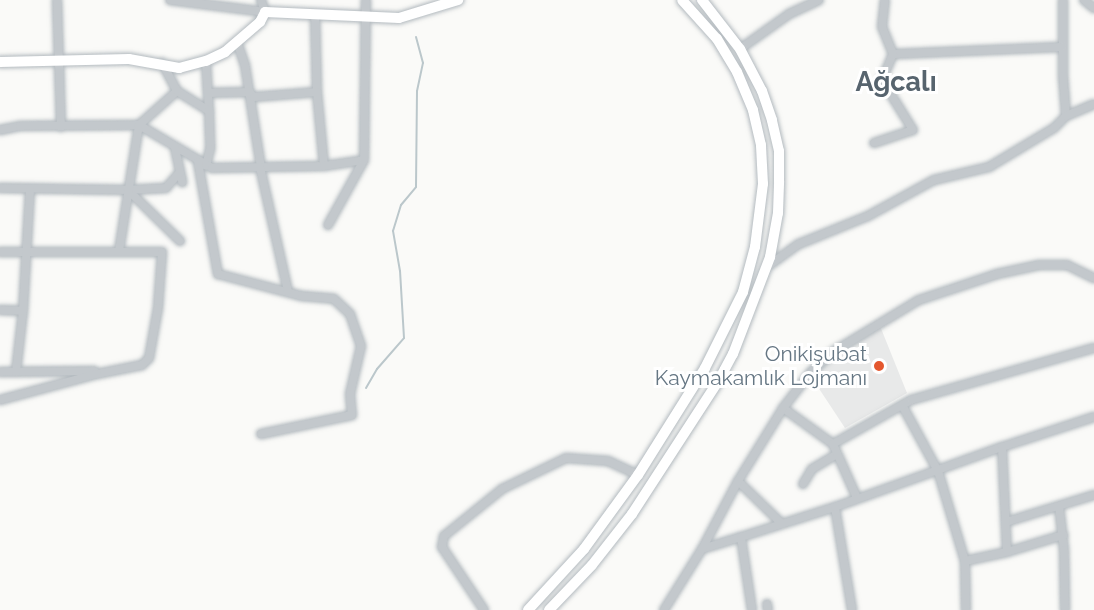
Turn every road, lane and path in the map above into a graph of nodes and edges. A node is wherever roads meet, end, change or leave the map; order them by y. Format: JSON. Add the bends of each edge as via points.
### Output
{"nodes":[{"id":1,"x":57,"y":0,"type":"edge"},
{"id":2,"x":170,"y":0,"type":"edge"},
{"id":3,"x":261,"y":0,"type":"edge"},
{"id":4,"x":366,"y":0,"type":"edge"},
{"id":5,"x":458,"y":0,"type":"edge"},
{"id":6,"x":682,"y":0,"type":"edge"},
{"id":7,"x":702,"y":0,"type":"edge"},
{"id":8,"x":819,"y":0,"type":"edge"},
{"id":9,"x":885,"y":0,"type":"edge"},
{"id":10,"x":1063,"y":0,"type":"edge"},
{"id":11,"x":1084,"y":0,"type":"edge"},
{"id":12,"x":1094,"y":8,"type":"edge"},
{"id":13,"x":265,"y":12,"type":"junction"},
{"id":14,"x":315,"y":15,"type":"junction"},
{"id":15,"x":364,"y":15,"type":"junction"},
{"id":16,"x":237,"y":42,"type":"junction"},
{"id":17,"x":1063,"y":46,"type":"junction"},
{"id":18,"x":740,"y":49,"type":"junction"},
{"id":19,"x":893,"y":54,"type":"junction"},
{"id":20,"x":59,"y":59,"type":"junction"},
{"id":21,"x":206,"y":61,"type":"junction"},
{"id":22,"x":0,"y":62,"type":"edge"},
{"id":23,"x":162,"y":63,"type":"junction"},
{"id":24,"x":177,"y":91,"type":"junction"},
{"id":25,"x":249,"y":92,"type":"junction"},
{"id":26,"x":317,"y":92,"type":"junction"},
{"id":27,"x":208,"y":93,"type":"junction"},
{"id":28,"x":1094,"y":104,"type":"edge"},
{"id":29,"x":209,"y":111,"type":"junction"},
{"id":30,"x":1066,"y":116,"type":"junction"},
{"id":31,"x":139,"y":125,"type":"junction"},
{"id":32,"x":61,"y":127,"type":"junction"},
{"id":33,"x":0,"y":130,"type":"edge"},
{"id":34,"x":874,"y":143,"type":"dead end"},
{"id":35,"x":175,"y":148,"type":"junction"},
{"id":36,"x":364,"y":160,"type":"junction"},
{"id":37,"x":202,"y":164,"type":"junction"},
{"id":38,"x":324,"y":165,"type":"junction"},
{"id":39,"x":260,"y":167,"type":"junction"},
{"id":40,"x":180,"y":172,"type":"junction"},
{"id":41,"x":182,"y":182,"type":"dead end"},
{"id":42,"x":0,"y":188,"type":"edge"},
{"id":43,"x":30,"y":189,"type":"junction"},
{"id":44,"x":128,"y":190,"type":"junction"},
{"id":45,"x":328,"y":225,"type":"dead end"},
{"id":46,"x":180,"y":241,"type":"dead end"},
{"id":47,"x":119,"y":251,"type":"junction"},
{"id":48,"x":0,"y":252,"type":"edge"},
{"id":49,"x":26,"y":252,"type":"junction"},
{"id":50,"x":766,"y":268,"type":"junction"},
{"id":51,"x":1094,"y":278,"type":"edge"},
{"id":52,"x":288,"y":291,"type":"junction"},
{"id":53,"x":0,"y":310,"type":"edge"},
{"id":54,"x":23,"y":311,"type":"junction"},
{"id":55,"x":1094,"y":348,"type":"edge"},
{"id":56,"x":0,"y":372,"type":"edge"},
{"id":57,"x":16,"y":372,"type":"junction"},
{"id":58,"x":98,"y":374,"type":"junction"},
{"id":59,"x":0,"y":400,"type":"edge"},
{"id":60,"x":902,"y":405,"type":"junction"},
{"id":61,"x":783,"y":408,"type":"junction"},
{"id":62,"x":1094,"y":417,"type":"edge"},
{"id":63,"x":261,"y":434,"type":"dead end"},
{"id":64,"x":833,"y":444,"type":"junction"},
{"id":65,"x":1002,"y":447,"type":"junction"},
{"id":66,"x":837,"y":454,"type":"junction"},
{"id":67,"x":938,"y":471,"type":"junction"},
{"id":68,"x":638,"y":475,"type":"junction"},
{"id":69,"x":738,"y":481,"type":"junction"},
{"id":70,"x":803,"y":484,"type":"dead end"},
{"id":71,"x":1094,"y":495,"type":"edge"},
{"id":72,"x":856,"y":498,"type":"junction"},
{"id":73,"x":1059,"y":506,"type":"junction"},
{"id":74,"x":835,"y":507,"type":"junction"},
{"id":75,"x":1006,"y":522,"type":"junction"},
{"id":76,"x":782,"y":523,"type":"junction"},
{"id":77,"x":1062,"y":535,"type":"junction"},
{"id":78,"x":741,"y":537,"type":"junction"},
{"id":79,"x":702,"y":549,"type":"junction"},
{"id":80,"x":1007,"y":552,"type":"junction"},
{"id":81,"x":965,"y":561,"type":"junction"},
{"id":82,"x":534,"y":608,"type":"edge"},
{"id":83,"x":484,"y":610,"type":"edge"},
{"id":84,"x":549,"y":610,"type":"edge"},
{"id":85,"x":664,"y":610,"type":"edge"},
{"id":86,"x":752,"y":610,"type":"edge"},
{"id":87,"x":852,"y":610,"type":"edge"},
{"id":88,"x":966,"y":610,"type":"edge"},
{"id":89,"x":1065,"y":610,"type":"edge"}],
"edges":[{"from":1,"to":20,"type":"street"},
{"from":2,"to":13,"type":"street"},
{"from":3,"to":13,"type":"street"},
{"from":4,"to":15,"type":"street"},
{"from":5,"to":15,"type":"main road","via":[[399,18]]},
{"from":6,"to":68,"type":"main road","via":[[717,39],[737,72],[757,127],[763,184],[755,248],[743,292],[705,368]]},
{"from":7,"to":18,"type":"main road"},
{"from":8,"to":18,"type":"street","via":[[789,14]]},
{"from":9,"to":19,"type":"street","via":[[882,27]]},
{"from":10,"to":17,"type":"street"},
{"from":11,"to":12,"type":"street"},
{"from":13,"to":14,"type":"main road"},
{"from":13,"to":16,"type":"main road","via":[[260,22]]},
{"from":14,"to":15,"type":"main road"},
{"from":14,"to":26,"type":"street"},
{"from":15,"to":36,"type":"street"},
{"from":16,"to":21,"type":"main road"},
{"from":16,"to":25,"type":"street"},
{"from":17,"to":19,"type":"street"},
{"from":17,"to":30,"type":"street"},
{"from":18,"to":50,"type":"main road","via":[[762,91],[779,151],[778,213]]},
{"from":19,"to":34,"type":"street","via":[[882,80],[914,130]]},
{"from":20,"to":22,"type":"main road"},
{"from":20,"to":23,"type":"main road"},
{"from":20,"to":32,"type":"street"},
{"from":21,"to":23,"type":"main road","via":[[179,68]]},
{"from":21,"to":27,"type":"street"},
{"from":23,"to":24,"type":"street"},
{"from":24,"to":29,"type":"street"},
{"from":24,"to":31,"type":"street"},
{"from":25,"to":26,"type":"street","via":[[254,97]]},
{"from":25,"to":27,"type":"street"},
{"from":25,"to":39,"type":"street"},
{"from":26,"to":38,"type":"street"},
{"from":27,"to":29,"type":"street"},
{"from":28,"to":30,"type":"street"},
{"from":29,"to":37,"type":"street","via":[[210,149]]},
{"from":30,"to":50,"type":"street","via":[[1054,128],[989,167],[934,180],[868,216],[799,244]]},
{"from":31,"to":32,"type":"street"},
{"from":31,"to":35,"type":"street"},
{"from":31,"to":44,"type":"street"},
{"from":32,"to":33,"type":"street","via":[[20,126]]},
{"from":35,"to":37,"type":"street"},
{"from":35,"to":40,"type":"street"},
{"from":36,"to":38,"type":"street"},
{"from":36,"to":45,"type":"street"},
{"from":37,"to":39,"type":"street","via":[[212,168]]},
{"from":37,"to":52,"type":"street","via":[[218,274]]},
{"from":38,"to":39,"type":"street"},
{"from":39,"to":52,"type":"street"},
{"from":40,"to":41,"type":"street"},
{"from":40,"to":44,"type":"street","via":[[166,188]]},
{"from":42,"to":43,"type":"street"},
{"from":43,"to":44,"type":"street"},
{"from":43,"to":49,"type":"street"},
{"from":44,"to":46,"type":"street"},
{"from":44,"to":47,"type":"street"},
{"from":47,"to":49,"type":"street"},
{"from":47,"to":58,"type":"street","via":[[162,252],[158,308],[149,358],[142,365]]},
{"from":48,"to":49,"type":"street"},
{"from":49,"to":54,"type":"street"},
{"from":50,"to":84,"type":"main road","via":[[719,380],[632,514],[592,565]]},
{"from":51,"to":61,"type":"street","via":[[1067,265],[1039,265],[997,274],[919,300],[833,352],[811,372]]},
{"from":52,"to":63,"type":"street","via":[[334,299],[350,314],[361,346],[350,394],[352,415]]},
{"from":53,"to":54,"type":"street"},
{"from":54,"to":57,"type":"street"},
{"from":55,"to":60,"type":"street"},
{"from":56,"to":57,"type":"street"},
{"from":57,"to":58,"type":"street"},
{"from":58,"to":59,"type":"street"},
{"from":60,"to":64,"type":"street"},
{"from":60,"to":67,"type":"street"},
{"from":61,"to":64,"type":"street"},
{"from":61,"to":69,"type":"street"},
{"from":62,"to":65,"type":"street"},
{"from":64,"to":66,"type":"street"},
{"from":65,"to":67,"type":"street"},
{"from":65,"to":75,"type":"street"},
{"from":66,"to":70,"type":"street","via":[[813,469]]},
{"from":66,"to":72,"type":"street"},
{"from":67,"to":72,"type":"street"},
{"from":67,"to":81,"type":"street"},
{"from":68,"to":82,"type":"main road","via":[[584,549]]},
{"from":68,"to":83,"type":"street","via":[[608,461],[566,458],[502,489],[444,536],[442,547]]},
{"from":69,"to":76,"type":"street"},
{"from":69,"to":79,"type":"street"},
{"from":71,"to":73,"type":"street"},
{"from":72,"to":74,"type":"street"},
{"from":73,"to":75,"type":"street"},
{"from":73,"to":77,"type":"street"},
{"from":74,"to":76,"type":"street"},
{"from":74,"to":87,"type":"street"},
{"from":75,"to":80,"type":"street"},
{"from":76,"to":78,"type":"street"},
{"from":77,"to":80,"type":"street"},
{"from":77,"to":89,"type":"street"},
{"from":78,"to":79,"type":"street"},
{"from":78,"to":86,"type":"street"},
{"from":79,"to":85,"type":"street"},
{"from":80,"to":81,"type":"street"},
{"from":81,"to":88,"type":"street"}]}
